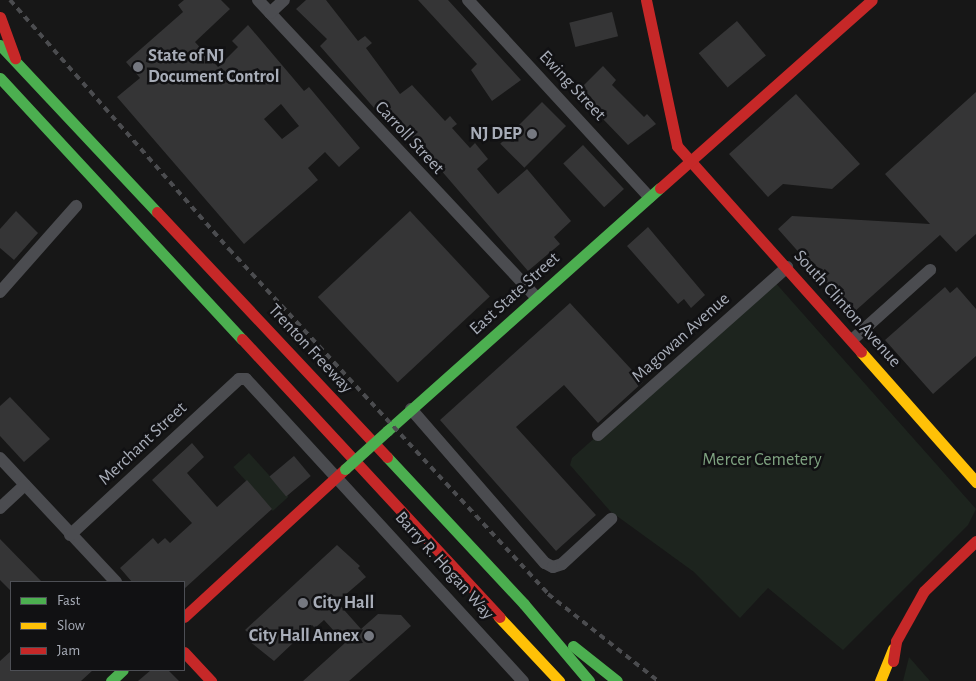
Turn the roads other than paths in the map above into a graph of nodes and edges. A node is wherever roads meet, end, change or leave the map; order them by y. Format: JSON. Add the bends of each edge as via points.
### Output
{"nodes":[{"id":1,"x":258,"y":0,"type":"edge"},
{"id":2,"x":284,"y":0,"type":"edge"},
{"id":3,"x":468,"y":0,"type":"edge"},
{"id":4,"x":646,"y":0,"type":"edge"},
{"id":5,"x":872,"y":0,"type":"edge"},
{"id":6,"x":270,"y":13,"type":"junction"},
{"id":7,"x":0,"y":17,"type":"edge"},
{"id":8,"x":0,"y":45,"type":"edge"},
{"id":9,"x":16,"y":61,"type":"junction"},
{"id":10,"x":0,"y":78,"type":"edge"},
{"id":11,"x":691,"y":161,"type":"junction"},
{"id":12,"x":649,"y":197,"type":"junction"},
{"id":13,"x":76,"y":206,"type":"dead end"},
{"id":14,"x":787,"y":267,"type":"junction"},
{"id":15,"x":930,"y":270,"type":"dead end"},
{"id":16,"x":0,"y":292,"type":"edge"},
{"id":17,"x":537,"y":298,"type":"junction"},
{"id":18,"x":852,"y":340,"type":"junction"},
{"id":19,"x":239,"y":379,"type":"joint"},
{"id":20,"x":411,"y":409,"type":"junction"},
{"id":21,"x":598,"y":435,"type":"dead end"},
{"id":22,"x":0,"y":458,"type":"edge"},
{"id":23,"x":342,"y":472,"type":"junction"},
{"id":24,"x":976,"y":482,"type":"edge"},
{"id":25,"x":25,"y":486,"type":"junction"},
{"id":26,"x":0,"y":508,"type":"edge"},
{"id":27,"x":611,"y":520,"type":"dead end"},
{"id":28,"x":70,"y":535,"type":"junction"},
{"id":29,"x":976,"y":541,"type":"edge"},
{"id":30,"x":115,"y":581,"type":"edge"},
{"id":31,"x":524,"y":604,"type":"junction"},
{"id":32,"x":185,"y":615,"type":"edge"},
{"id":33,"x":893,"y":648,"type":"junction"},
{"id":34,"x":185,"y":653,"type":"edge"},
{"id":35,"x":123,"y":671,"type":"edge"},
{"id":36,"x":111,"y":681,"type":"edge"},
{"id":37,"x":211,"y":681,"type":"edge"},
{"id":38,"x":523,"y":681,"type":"edge"},
{"id":39,"x":559,"y":681,"type":"edge"},
{"id":40,"x":589,"y":681,"type":"edge"},
{"id":41,"x":617,"y":681,"type":"edge"},
{"id":42,"x":880,"y":681,"type":"edge"},
{"id":43,"x":891,"y":681,"type":"edge"}],
"edges":[{"from":1,"to":6,"type":"street","name":"Carroll Street"},
{"from":2,"to":6,"type":"street"},
{"from":3,"to":12,"type":"street","name":"Ewing Street"},
{"from":4,"to":11,"type":"main road","name":"South Clinton Avenue","via":[[677,146]]},
{"from":5,"to":11,"type":"main road","name":"East State Street"},
{"from":6,"to":17,"type":"street","name":"Carroll Street"},
{"from":7,"to":9,"type":"main road"},
{"from":8,"to":9,"type":"main road","name":"Trenton Freeway"},
{"from":9,"to":31,"type":"main road","name":"Trenton Freeway"},
{"from":10,"to":39,"type":"main road"},
{"from":11,"to":12,"type":"main road","name":"East State Street"},
{"from":11,"to":14,"type":"main road","name":"South Clinton Avenue"},
{"from":12,"to":17,"type":"main road","name":"East State Street"},
{"from":13,"to":16,"type":"street"},
{"from":14,"to":18,"type":"main road","name":"South Clinton Avenue"},
{"from":14,"to":21,"type":"street","name":"Magowan Avenue"},
{"from":15,"to":18,"type":"street"},
{"from":17,"to":20,"type":"main road","name":"East State Street"},
{"from":18,"to":24,"type":"main road","name":"South Clinton Avenue"},
{"from":19,"to":23,"type":"street","name":"Barry R. Hogan Way","via":[[246,379],[262,393]]},
{"from":19,"to":28,"type":"street","name":"Merchant Street"},
{"from":20,"to":23,"type":"main road","name":"East State Street","bridge":true},
{"from":20,"to":27,"type":"street","via":[[545,563],[553,567],[562,564]]},
{"from":22,"to":25,"type":"street"},
{"from":23,"to":32,"type":"main road","name":"East State Street"},
{"from":23,"to":38,"type":"street","name":"Barry R. Hogan Way"},
{"from":25,"to":26,"type":"street"},
{"from":25,"to":28,"type":"street"},
{"from":28,"to":30,"type":"street"},
{"from":29,"to":33,"type":"main road","via":[[924,590]]},
{"from":31,"to":40,"type":"main road","name":"Trenton Freeway"},
{"from":31,"to":41,"type":"main road"},
{"from":33,"to":42,"type":"main road"},
{"from":33,"to":43,"type":"main road"},
{"from":34,"to":37,"type":"main road"},
{"from":35,"to":36,"type":"main road"}]}
